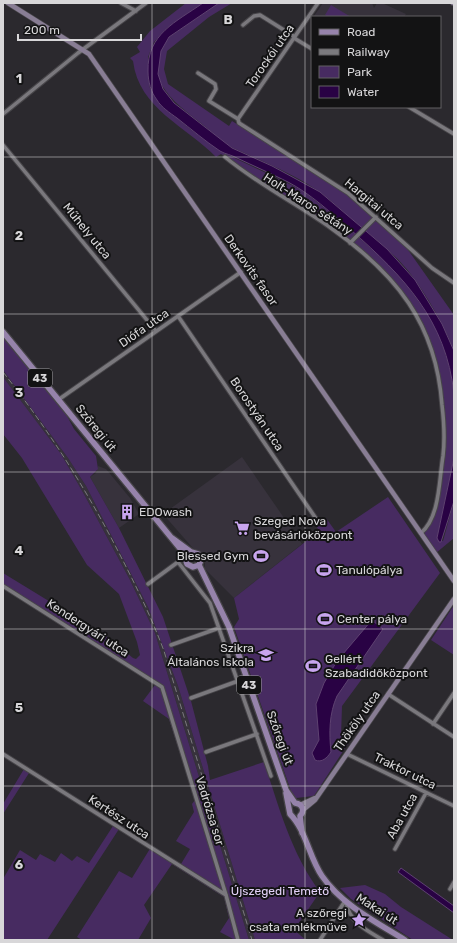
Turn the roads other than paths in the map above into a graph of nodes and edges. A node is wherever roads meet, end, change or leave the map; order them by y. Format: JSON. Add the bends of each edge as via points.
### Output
{"nodes":[{"id":1,"x":8,"y":3,"type":"edge"},
{"id":2,"x":121,"y":3,"type":"edge"},
{"id":3,"x":146,"y":3,"type":"edge"},
{"id":4,"x":318,"y":3,"type":"edge"},
{"id":5,"x":136,"y":11,"type":"junction"},
{"id":6,"x":244,"y":25,"type":"dead end"},
{"id":7,"x":294,"y":37,"type":"junction"},
{"id":8,"x":311,"y":48,"type":"edge"},
{"id":9,"x":83,"y":50,"type":"junction"},
{"id":10,"x":198,"y":73,"type":"dead end"},
{"id":11,"x":410,"y":108,"type":"edge"},
{"id":12,"x":3,"y":114,"type":"edge"},
{"id":13,"x":238,"y":119,"type":"junction"},
{"id":14,"x":454,"y":134,"type":"edge"},
{"id":15,"x":3,"y":145,"type":"edge"},
{"id":16,"x":225,"y":157,"type":"dead end"},
{"id":17,"x":376,"y":217,"type":"junction"},
{"id":18,"x":350,"y":243,"type":"junction"},
{"id":19,"x":240,"y":272,"type":"junction"},
{"id":20,"x":454,"y":283,"type":"edge"},
{"id":21,"x":178,"y":316,"type":"junction"},
{"id":22,"x":156,"y":331,"type":"junction"},
{"id":23,"x":3,"y":332,"type":"edge"},
{"id":24,"x":58,"y":400,"type":"junction"},
{"id":25,"x":319,"y":523,"type":"dead end"},
{"id":26,"x":421,"y":533,"type":"junction"},
{"id":27,"x":172,"y":538,"type":"junction"},
{"id":28,"x":191,"y":552,"type":"junction"},
{"id":29,"x":186,"y":557,"type":"junction"},
{"id":30,"x":197,"y":566,"type":"junction"},
{"id":31,"x":453,"y":578,"type":"edge"},
{"id":32,"x":148,"y":584,"type":"dead end"},
{"id":33,"x":3,"y":586,"type":"edge"},
{"id":34,"x":454,"y":599,"type":"edge"},
{"id":35,"x":219,"y":628,"type":"junction"},
{"id":36,"x":170,"y":645,"type":"dead end"},
{"id":37,"x":238,"y":681,"type":"junction"},
{"id":38,"x":162,"y":688,"type":"joint"},
{"id":39,"x":454,"y":693,"type":"edge"},
{"id":40,"x":388,"y":694,"type":"junction"},
{"id":41,"x":191,"y":698,"type":"dead end"},
{"id":42,"x":450,"y":699,"type":"junction"},
{"id":43,"x":454,"y":702,"type":"edge"},
{"id":44,"x":433,"y":724,"type":"junction"},
{"id":45,"x":257,"y":734,"type":"junction"},
{"id":46,"x":454,"y":737,"type":"edge"},
{"id":47,"x":206,"y":752,"type":"dead end"},
{"id":48,"x":3,"y":754,"type":"edge"},
{"id":49,"x":347,"y":754,"type":"junction"},
{"id":50,"x":271,"y":776,"type":"dead end"},
{"id":51,"x":286,"y":790,"type":"junction"},
{"id":52,"x":426,"y":793,"type":"junction"},
{"id":53,"x":299,"y":806,"type":"junction"},
{"id":54,"x":454,"y":806,"type":"edge"},
{"id":55,"x":289,"y":807,"type":"junction"},
{"id":56,"x":300,"y":816,"type":"junction"},
{"id":57,"x":293,"y":817,"type":"junction"},
{"id":58,"x":302,"y":833,"type":"junction"},
{"id":59,"x":395,"y":849,"type":"dead end"},
{"id":60,"x":454,"y":882,"type":"edge"},
{"id":61,"x":450,"y":889,"type":"dead end"},
{"id":62,"x":226,"y":895,"type":"junction"},
{"id":63,"x":345,"y":901,"type":"junction"},
{"id":64,"x":238,"y":940,"type":"edge"},
{"id":65,"x":320,"y":940,"type":"edge"},
{"id":66,"x":383,"y":940,"type":"edge"},
{"id":67,"x":405,"y":940,"type":"edge"}],
"edges":[{"from":1,"to":9,"type":"street","name":"Derkovits fasor"},
{"from":2,"to":5,"type":"street"},
{"from":3,"to":5,"type":"street"},
{"from":4,"to":7,"type":"street","name":"Torockói utca"},
{"from":5,"to":9,"type":"street"},
{"from":6,"to":7,"type":"street","via":[[254,16],[260,15]]},
{"from":7,"to":8,"type":"street"},
{"from":7,"to":13,"type":"street","name":"Torockói utca"},
{"from":9,"to":12,"type":"street"},
{"from":9,"to":19,"type":"street","name":"Derkovits fasor","via":[[99,69]]},
{"from":10,"to":13,"type":"street","name":"Hargitai utca","via":[[216,84],[209,101]]},
{"from":11,"to":14,"type":"street"},
{"from":13,"to":17,"type":"street","name":"Hargitai utca","via":[[239,123],[348,193]]},
{"from":15,"to":22,"type":"street","name":"Műhely utca"},
{"from":16,"to":18,"type":"street","name":"Holt-Maros sétány","via":[[262,185],[314,216]]},
{"from":17,"to":18,"type":"street"},
{"from":17,"to":20,"type":"street","name":"Hargitai utca","via":[[432,268]]},
{"from":18,"to":26,"type":"street","name":"Holt-Maros sétány","via":[[383,272],[406,299],[426,332],[437,364],[444,450],[434,516]]},
{"from":19,"to":21,"type":"street","name":"Diófa utca"},
{"from":19,"to":26,"type":"street","name":"Derkovits fasor"},
{"from":21,"to":22,"type":"street","name":"Diófa utca"},
{"from":21,"to":25,"type":"street","name":"Borostyán utca"},
{"from":22,"to":24,"type":"street","name":"Diófa utca"},
{"from":23,"to":24,"type":"main road","name":"Szőregi út","number":"43"},
{"from":24,"to":27,"type":"main road","name":"Szőregi út","number":"43"},
{"from":26,"to":31,"type":"street","name":"Derkovits fasor"},
{"from":27,"to":28,"type":"main road","name":"Szőregi út","number":"43"},
{"from":27,"to":29,"type":"main road","name":"Szőregi út","number":"43"},
{"from":28,"to":29,"type":"main road"},
{"from":28,"to":30,"type":"main road","name":"Szőregi út","number":"43","via":[[200,555],[201,560]]},
{"from":29,"to":30,"type":"main road","name":"Szőregi út","number":"43","via":[[187,564]]},
{"from":30,"to":51,"type":"main road","name":"Szőregi út","number":"43","via":[[229,627]]},
{"from":32,"to":35,"type":"street","name":"Szőregi út","via":[[178,562],[210,603]]},
{"from":33,"to":38,"type":"street","name":"Kendergyári utca"},
{"from":34,"to":40,"type":"street","name":"Thököly utca"},
{"from":35,"to":36,"type":"street"},
{"from":35,"to":37,"type":"street","name":"Szőregi út"},
{"from":37,"to":41,"type":"street"},
{"from":37,"to":45,"type":"street","name":"Szőregi út"},
{"from":38,"to":62,"type":"street","name":"Vadrózsa sor"},
{"from":39,"to":42,"type":"street"},
{"from":40,"to":44,"type":"street"},
{"from":40,"to":49,"type":"street","name":"Thököly utca"},
{"from":42,"to":43,"type":"street"},
{"from":42,"to":44,"type":"street"},
{"from":44,"to":46,"type":"street"},
{"from":45,"to":47,"type":"street"},
{"from":45,"to":50,"type":"street","name":"Szőregi út"},
{"from":48,"to":62,"type":"street","name":"Kertész utca"},
{"from":49,"to":52,"type":"street","name":"Traktor utca"},
{"from":49,"to":53,"type":"street","name":"Thököly utca","via":[[315,800]]},
{"from":51,"to":53,"type":"main road","name":"Szőregi út","number":"43"},
{"from":51,"to":55,"type":"main road","name":"Szőregi út","number":"43"},
{"from":52,"to":54,"type":"street","name":"Traktor utca"},
{"from":52,"to":59,"type":"street","name":"Aba utca"},
{"from":53,"to":55,"type":"main road"},
{"from":53,"to":56,"type":"main road"},
{"from":55,"to":57,"type":"main road","name":"Szőregi út","number":"43"},
{"from":56,"to":57,"type":"main road"},
{"from":56,"to":58,"type":"main road","name":"Szőregi út","number":"43"},
{"from":57,"to":58,"type":"main road","name":"Szőregi út","number":"43"},
{"from":58,"to":63,"type":"main road","name":"Szőregi út","number":"43","via":[[322,876]]},
{"from":60,"to":61,"type":"street"},
{"from":62,"to":64,"type":"street","name":"Vadrózsa sor"},
{"from":63,"to":65,"type":"street"},
{"from":63,"to":66,"type":"street","name":"Makai út","via":[[354,921]]},
{"from":63,"to":67,"type":"main road","name":"Makai út","number":"43"}]}
